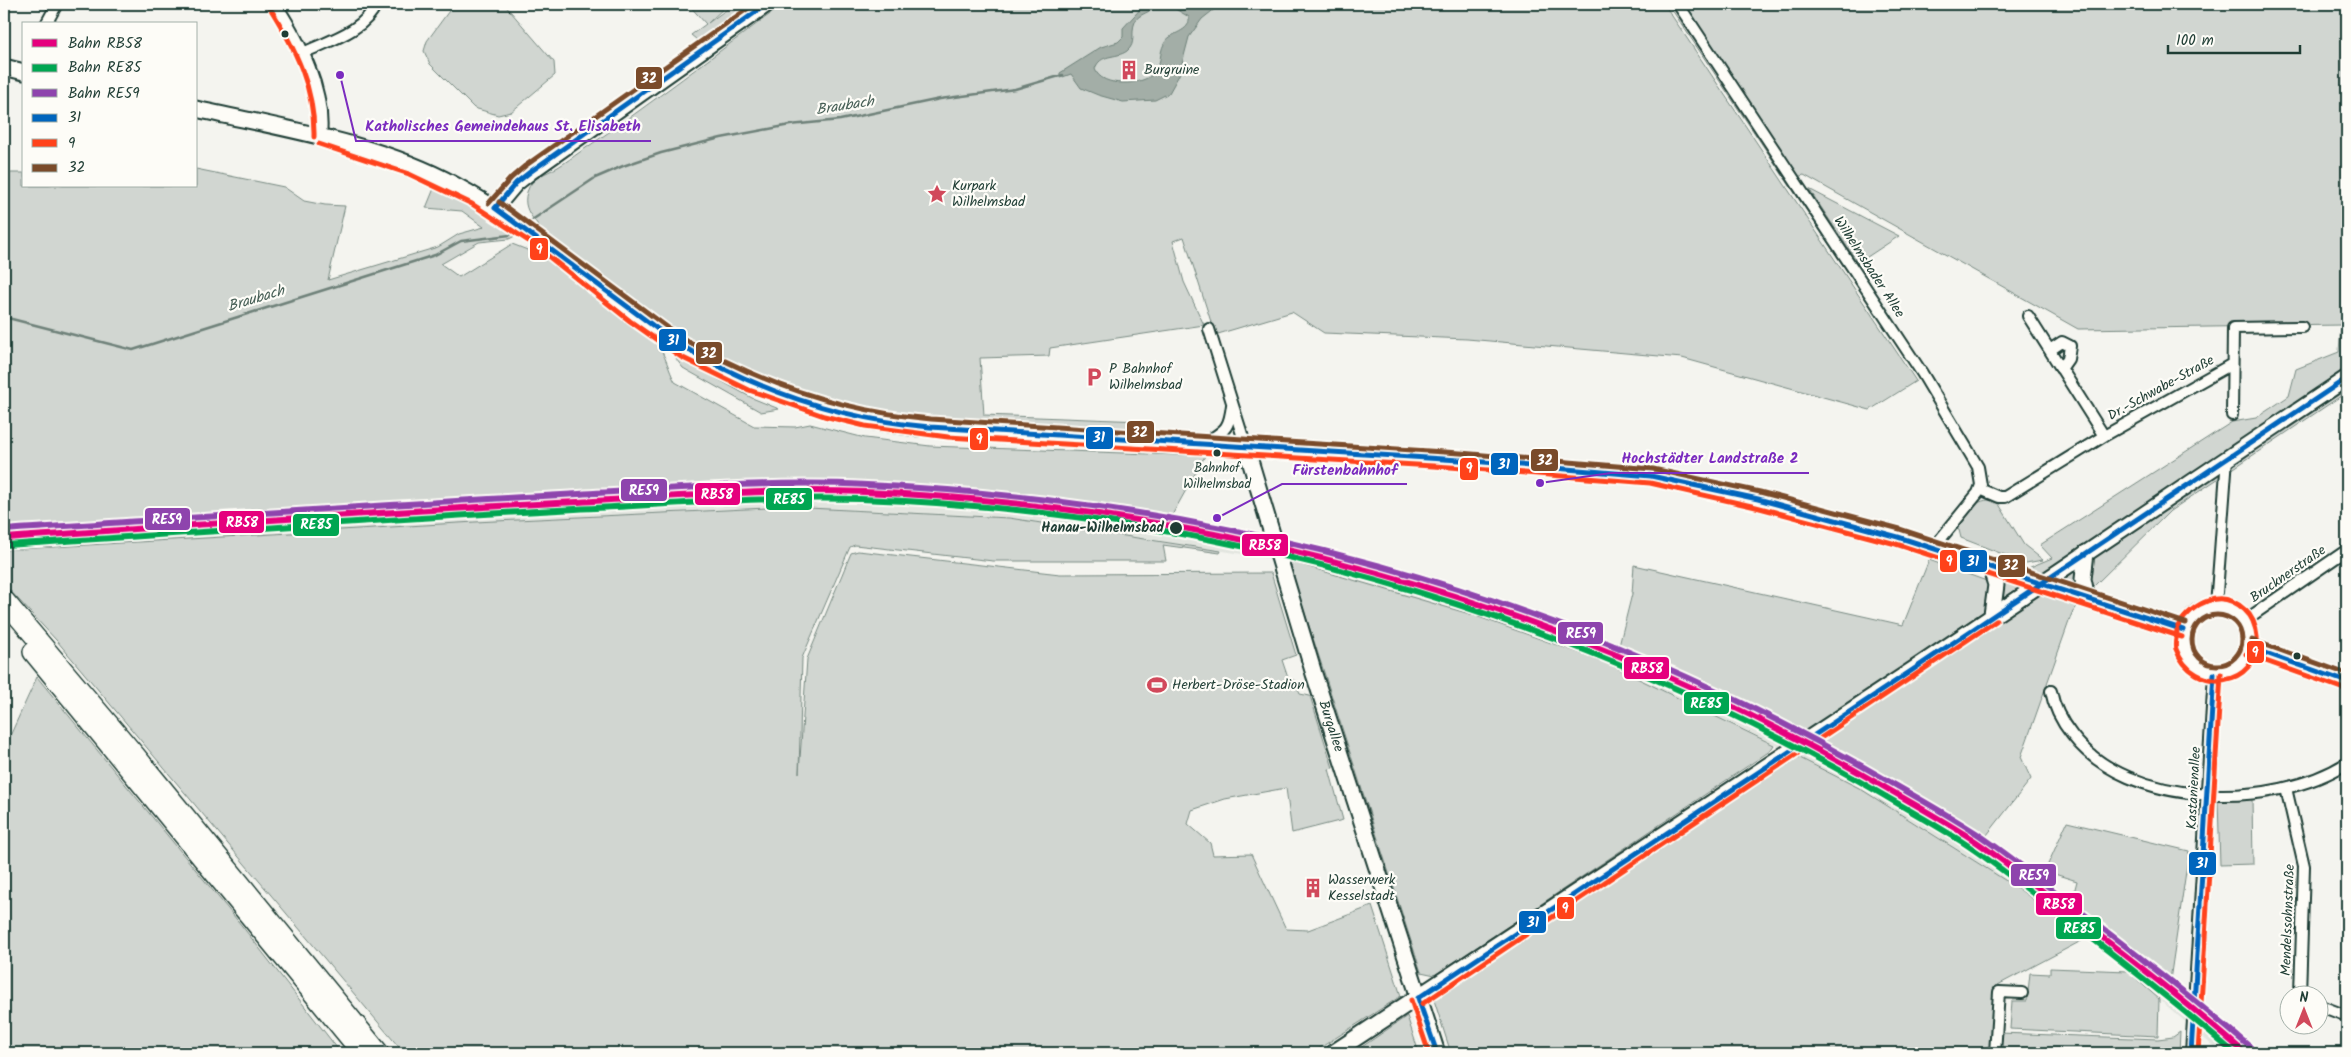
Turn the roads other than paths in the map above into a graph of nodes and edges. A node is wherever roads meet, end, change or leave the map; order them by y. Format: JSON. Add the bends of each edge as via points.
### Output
{"nodes":[{"id":1,"x":57,"y":4,"type":"edge"},
{"id":2,"x":276,"y":4,"type":"edge"},
{"id":3,"x":376,"y":4,"type":"edge"},
{"id":4,"x":767,"y":4,"type":"edge"},
{"id":5,"x":1678,"y":4,"type":"edge"},
{"id":6,"x":47,"y":22,"type":"edge"},
{"id":7,"x":303,"y":53,"type":"junction"},
{"id":8,"x":4,"y":67,"type":"edge"},
{"id":9,"x":22,"y":72,"type":"edge"},
{"id":10,"x":198,"y":109,"type":"edge"},
{"id":11,"x":321,"y":137,"type":"junction"},
{"id":12,"x":495,"y":208,"type":"junction"},
{"id":13,"x":2028,"y":316,"type":"dead end"},
{"id":14,"x":2302,"y":327,"type":"dead end"},
{"id":15,"x":1209,"y":329,"type":"dead end"},
{"id":16,"x":2050,"y":350,"type":"junction"},
{"id":17,"x":2232,"y":364,"type":"junction"},
{"id":18,"x":2061,"y":369,"type":"junction"},
{"id":19,"x":2347,"y":378,"type":"edge"},
{"id":20,"x":1233,"y":399,"type":"junction"},
{"id":21,"x":2232,"y":415,"type":"dead end"},
{"id":22,"x":2104,"y":436,"type":"junction"},
{"id":23,"x":1203,"y":445,"type":"junction"},
{"id":24,"x":1246,"y":447,"type":"junction"},
{"id":25,"x":2227,"y":458,"type":"junction"},
{"id":26,"x":1980,"y":489,"type":"junction"},
{"id":27,"x":1934,"y":547,"type":"junction"},
{"id":28,"x":2347,"y":550,"type":"edge"},
{"id":29,"x":2086,"y":553,"type":"junction"},
{"id":30,"x":1990,"y":566,"type":"junction"},
{"id":31,"x":2040,"y":584,"type":"junction"},
{"id":32,"x":2087,"y":598,"type":"junction"},
{"id":33,"x":4,"y":600,"type":"edge"},
{"id":34,"x":2216,"y":606,"type":"junction"},
{"id":35,"x":1992,"y":616,"type":"junction"},
{"id":36,"x":4,"y":620,"type":"edge"},
{"id":37,"x":2244,"y":621,"type":"junction"},
{"id":38,"x":2184,"y":630,"type":"junction"},
{"id":39,"x":2250,"y":647,"type":"junction"},
{"id":40,"x":2214,"y":674,"type":"junction"},
{"id":41,"x":2347,"y":682,"type":"edge"},
{"id":42,"x":2051,"y":691,"type":"dead end"},
{"id":43,"x":2347,"y":763,"type":"edge"},
{"id":44,"x":2286,"y":788,"type":"junction"},
{"id":45,"x":2207,"y":794,"type":"junction"},
{"id":46,"x":2300,"y":984,"type":"edge"},
{"id":47,"x":2022,"y":993,"type":"dead end"},
{"id":48,"x":1418,"y":998,"type":"junction"},
{"id":49,"x":2328,"y":1009,"type":"edge"},
{"id":50,"x":2347,"y":1016,"type":"edge"},
{"id":51,"x":362,"y":1053,"type":"edge"},
{"id":52,"x":379,"y":1053,"type":"edge"},
{"id":53,"x":1333,"y":1053,"type":"edge"},
{"id":54,"x":1437,"y":1053,"type":"edge"},
{"id":55,"x":1995,"y":1053,"type":"edge"},
{"id":56,"x":2191,"y":1053,"type":"edge"}],
"edges":[{"from":1,"to":6,"type":"street"},
{"from":2,"to":7,"type":"street"},
{"from":3,"to":7,"type":"street","via":[[359,25]]},
{"from":4,"to":12,"type":"main road","via":[[530,172]]},
{"from":5,"to":26,"type":"street","name":"Wilhelmsbader Allee","via":[[1922,373],[1978,467]]},
{"from":7,"to":11,"type":"street","via":[[318,94],[323,119]]},
{"from":8,"to":9,"type":"main road"},
{"from":10,"to":11,"type":"main road"},
{"from":11,"to":12,"type":"main road","via":[[438,177]]},
{"from":12,"to":23,"type":"main road","via":[[671,341],[739,378],[809,404],[892,423]]},
{"from":13,"to":16,"type":"street","name":"Dr.-Schwabe-Straße"},
{"from":14,"to":17,"type":"street","name":"Dr.-Schwabe-Straße","via":[[2233,328]]},
{"from":15,"to":20,"type":"street","name":"Burgallee"},
{"from":16,"to":18,"type":"street","name":"Dr.-Schwabe-Straße"},
{"from":16,"to":18,"type":"street","via":[[2062,342],[2069,344],[2070,353]]},
{"from":17,"to":21,"type":"street","name":"Dr.-Schwabe-Straße"},
{"from":17,"to":22,"type":"street","name":"Dr.-Schwabe-Straße"},
{"from":18,"to":22,"type":"street","name":"Dr.-Schwabe-Straße"},
{"from":19,"to":25,"type":"main road"},
{"from":20,"to":23,"type":"street","name":"Burgallee","via":[[1230,424]]},
{"from":20,"to":24,"type":"street","name":"Burgallee"},
{"from":22,"to":26,"type":"street","name":"Dr.-Schwabe-Straße","via":[[2005,497]]},
{"from":23,"to":24,"type":"main road"},
{"from":24,"to":27,"type":"main road","via":[[1652,476],[1844,521]]},
{"from":24,"to":48,"type":"main road","name":"Burgallee","via":[[1314,674]]},
{"from":25,"to":29,"type":"main road"},
{"from":25,"to":34,"type":"street"},
{"from":26,"to":27,"type":"street"},
{"from":27,"to":30,"type":"main road"},
{"from":28,"to":37,"type":"street","name":"Brucknerstraße"},
{"from":29,"to":31,"type":"main road"},
{"from":29,"to":32,"type":"main road","via":[[2084,579]]},
{"from":30,"to":31,"type":"main road"},
{"from":30,"to":35,"type":"main road","via":[[1996,585]]},
{"from":31,"to":32,"type":"main road"},
{"from":31,"to":35,"type":"main road"},
{"from":32,"to":38,"type":"main road"},
{"from":33,"to":52,"type":"highway"},
{"from":34,"to":37,"type":"main road","via":[[2233,611]]},
{"from":34,"to":38,"type":"main road","via":[[2196,613]]},
{"from":35,"to":48,"type":"main road"},
{"from":36,"to":51,"type":"highway"},
{"from":37,"to":39,"type":"main road","via":[[2250,634]]},
{"from":38,"to":40,"type":"main road","via":[[2183,646],[2187,656],[2198,668]]},
{"from":39,"to":40,"type":"main road","via":[[2238,666]]},
{"from":39,"to":41,"type":"main road"},
{"from":40,"to":45,"type":"street","name":"Kastanienallee"},
{"from":42,"to":45,"type":"street","via":[[2064,724],[2076,741],[2100,762],[2153,785]]},
{"from":43,"to":44,"type":"street","via":[[2320,778]]},
{"from":44,"to":45,"type":"street","via":[[2241,794]]},
{"from":44,"to":46,"type":"street","name":"Mendelssohnstraße","via":[[2304,866]]},
{"from":45,"to":56,"type":"street","name":"Kastanienallee"},
{"from":47,"to":55,"type":"street","via":[[1999,992]]},
{"from":48,"to":53,"type":"main road"},
{"from":48,"to":54,"type":"main road","name":"Burgallee"},
{"from":49,"to":50,"type":"street"}]}
